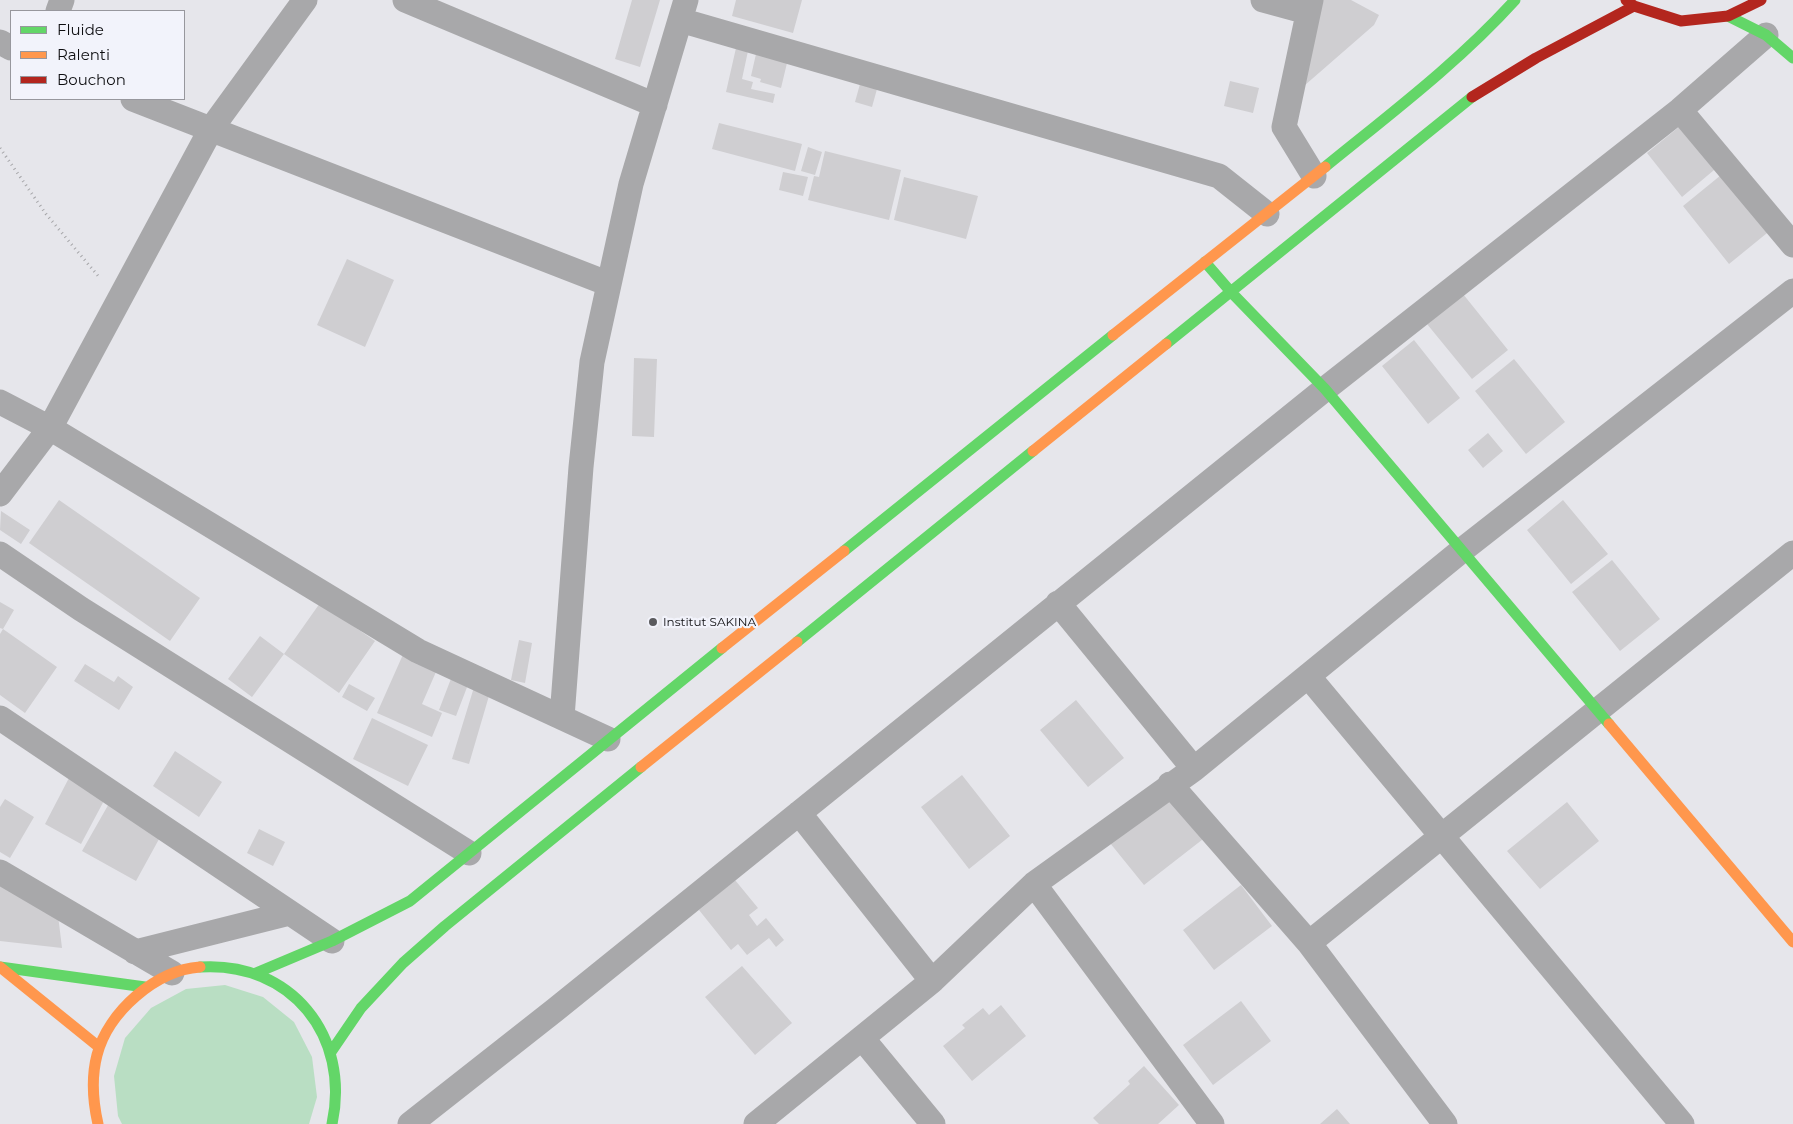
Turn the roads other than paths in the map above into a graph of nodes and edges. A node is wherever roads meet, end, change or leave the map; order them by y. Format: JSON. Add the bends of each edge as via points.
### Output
{"nodes":[{"id":1,"x":305,"y":0,"type":"edge"},
{"id":2,"x":405,"y":0,"type":"edge"},
{"id":3,"x":1262,"y":0,"type":"edge"},
{"id":4,"x":1515,"y":0,"type":"edge"},
{"id":5,"x":1761,"y":0,"type":"edge"},
{"id":6,"x":1630,"y":3,"type":"edge"},
{"id":7,"x":1309,"y":6,"type":"edge"},
{"id":8,"x":683,"y":10,"type":"edge"},
{"id":9,"x":1728,"y":16,"type":"junction"},
{"id":10,"x":1766,"y":35,"type":"junction"},
{"id":11,"x":1793,"y":58,"type":"edge"},
{"id":12,"x":136,"y":100,"type":"edge"},
{"id":13,"x":655,"y":105,"type":"junction"},
{"id":14,"x":1680,"y":110,"type":"junction"},
{"id":15,"x":211,"y":129,"type":"junction"},
{"id":16,"x":1314,"y":176,"type":"junction"},
{"id":17,"x":1267,"y":214,"type":"junction"},
{"id":18,"x":1793,"y":245,"type":"edge"},
{"id":19,"x":1205,"y":262,"type":"junction"},
{"id":20,"x":609,"y":284,"type":"junction"},
{"id":21,"x":1793,"y":291,"type":"edge"},
{"id":22,"x":1231,"y":292,"type":"junction"},
{"id":23,"x":1325,"y":389,"type":"junction"},
{"id":24,"x":0,"y":402,"type":"edge"},
{"id":25,"x":50,"y":428,"type":"junction"},
{"id":26,"x":0,"y":494,"type":"edge"},
{"id":27,"x":1461,"y":551,"type":"junction"},
{"id":28,"x":1793,"y":553,"type":"edge"},
{"id":29,"x":0,"y":554,"type":"edge"},
{"id":30,"x":1058,"y":604,"type":"junction"},
{"id":31,"x":1308,"y":676,"type":"junction"},
{"id":32,"x":1596,"y":710,"type":"junction"},
{"id":33,"x":562,"y":717,"type":"junction"},
{"id":34,"x":0,"y":718,"type":"edge"},
{"id":35,"x":608,"y":739,"type":"junction"},
{"id":36,"x":1194,"y":768,"type":"junction"},
{"id":37,"x":1170,"y":784,"type":"junction"},
{"id":38,"x":799,"y":814,"type":"junction"},
{"id":39,"x":1442,"y":836,"type":"junction"},
{"id":40,"x":469,"y":853,"type":"junction"},
{"id":41,"x":0,"y":872,"type":"edge"},
{"id":42,"x":1034,"y":884,"type":"junction"},
{"id":43,"x":290,"y":913,"type":"junction"},
{"id":44,"x":332,"y":941,"type":"junction"},
{"id":45,"x":1793,"y":942,"type":"edge"},
{"id":46,"x":1309,"y":943,"type":"junction"},
{"id":47,"x":135,"y":952,"type":"junction"},
{"id":48,"x":0,"y":967,"type":"edge"},
{"id":49,"x":172,"y":973,"type":"junction"},
{"id":50,"x":256,"y":973,"type":"junction"},
{"id":51,"x":932,"y":981,"type":"junction"},
{"id":52,"x":145,"y":987,"type":"junction"},
{"id":53,"x":862,"y":1038,"type":"junction"},
{"id":54,"x":100,"y":1047,"type":"junction"},
{"id":55,"x":331,"y":1052,"type":"junction"},
{"id":56,"x":332,"y":1123,"type":"edge"},
{"id":57,"x":97,"y":1124,"type":"edge"},
{"id":58,"x":410,"y":1124,"type":"edge"},
{"id":59,"x":756,"y":1124,"type":"edge"},
{"id":60,"x":934,"y":1124,"type":"edge"},
{"id":61,"x":1212,"y":1124,"type":"edge"},
{"id":62,"x":1445,"y":1124,"type":"edge"},
{"id":63,"x":1682,"y":1124,"type":"edge"}],
"edges":[{"from":1,"to":15,"type":"street"},
{"from":2,"to":13,"type":"street"},
{"from":3,"to":7,"type":"street"},
{"from":4,"to":16,"type":"main road","via":[[1449,66]]},
{"from":5,"to":9,"type":"main road"},
{"from":6,"to":9,"type":"main road","via":[[1681,21]]},
{"from":6,"to":22,"type":"main road","via":[[1478,92]]},
{"from":7,"to":16,"type":"street","via":[[1284,127]]},
{"from":8,"to":13,"type":"street"},
{"from":8,"to":17,"type":"street","via":[[1219,176]]},
{"from":9,"to":10,"type":"main road"},
{"from":10,"to":11,"type":"main road"},
{"from":10,"to":14,"type":"street"},
{"from":12,"to":15,"type":"street"},
{"from":13,"to":20,"type":"street","via":[[630,184]]},
{"from":14,"to":18,"type":"street"},
{"from":14,"to":23,"type":"street"},
{"from":15,"to":20,"type":"street"},
{"from":15,"to":25,"type":"street"},
{"from":16,"to":17,"type":"main road"},
{"from":17,"to":19,"type":"main road"},
{"from":19,"to":22,"type":"main road"},
{"from":19,"to":35,"type":"main road"},
{"from":20,"to":33,"type":"street","via":[[592,362]]},
{"from":21,"to":27,"type":"street"},
{"from":22,"to":23,"type":"main road"},
{"from":22,"to":55,"type":"main road","via":[[445,926],[403,963],[362,1008]]},
{"from":23,"to":27,"type":"main road"},
{"from":23,"to":30,"type":"street"},
{"from":24,"to":25,"type":"street"},
{"from":25,"to":26,"type":"street"},
{"from":25,"to":33,"type":"street","via":[[418,651]]},
{"from":27,"to":31,"type":"street"},
{"from":27,"to":32,"type":"main road"},
{"from":28,"to":32,"type":"street"},
{"from":29,"to":40,"type":"street","via":[[81,609]]},
{"from":30,"to":36,"type":"street"},
{"from":30,"to":38,"type":"street"},
{"from":31,"to":36,"type":"street"},
{"from":31,"to":39,"type":"street"},
{"from":32,"to":39,"type":"street"},
{"from":32,"to":45,"type":"main road"},
{"from":33,"to":35,"type":"street"},
{"from":34,"to":43,"type":"street"},
{"from":35,"to":40,"type":"main road"},
{"from":36,"to":37,"type":"street"},
{"from":37,"to":42,"type":"street"},
{"from":37,"to":46,"type":"street"},
{"from":38,"to":51,"type":"street"},
{"from":38,"to":58,"type":"street"},
{"from":39,"to":46,"type":"street"},
{"from":39,"to":63,"type":"street"},
{"from":40,"to":44,"type":"main road","via":[[410,901]]},
{"from":41,"to":47,"type":"street"},
{"from":42,"to":51,"type":"street"},
{"from":42,"to":61,"type":"street"},
{"from":43,"to":44,"type":"street"},
{"from":43,"to":47,"type":"street"},
{"from":44,"to":50,"type":"main road"},
{"from":46,"to":62,"type":"street"},
{"from":47,"to":49,"type":"street"},
{"from":48,"to":52,"type":"main road"},
{"from":48,"to":54,"type":"main road"},
{"from":49,"to":50,"type":"main road","via":[[199,966],[228,966]]},
{"from":49,"to":52,"type":"main road"},
{"from":50,"to":55,"type":"main road","via":[[289,991],[314,1018]]},
{"from":51,"to":53,"type":"street"},
{"from":52,"to":54,"type":"main road","via":[[118,1013]]},
{"from":53,"to":59,"type":"street"},
{"from":53,"to":60,"type":"street"},
{"from":54,"to":57,"type":"main road","via":[[93,1085]]},
{"from":55,"to":56,"type":"main road","via":[[337,1087]]}]}
